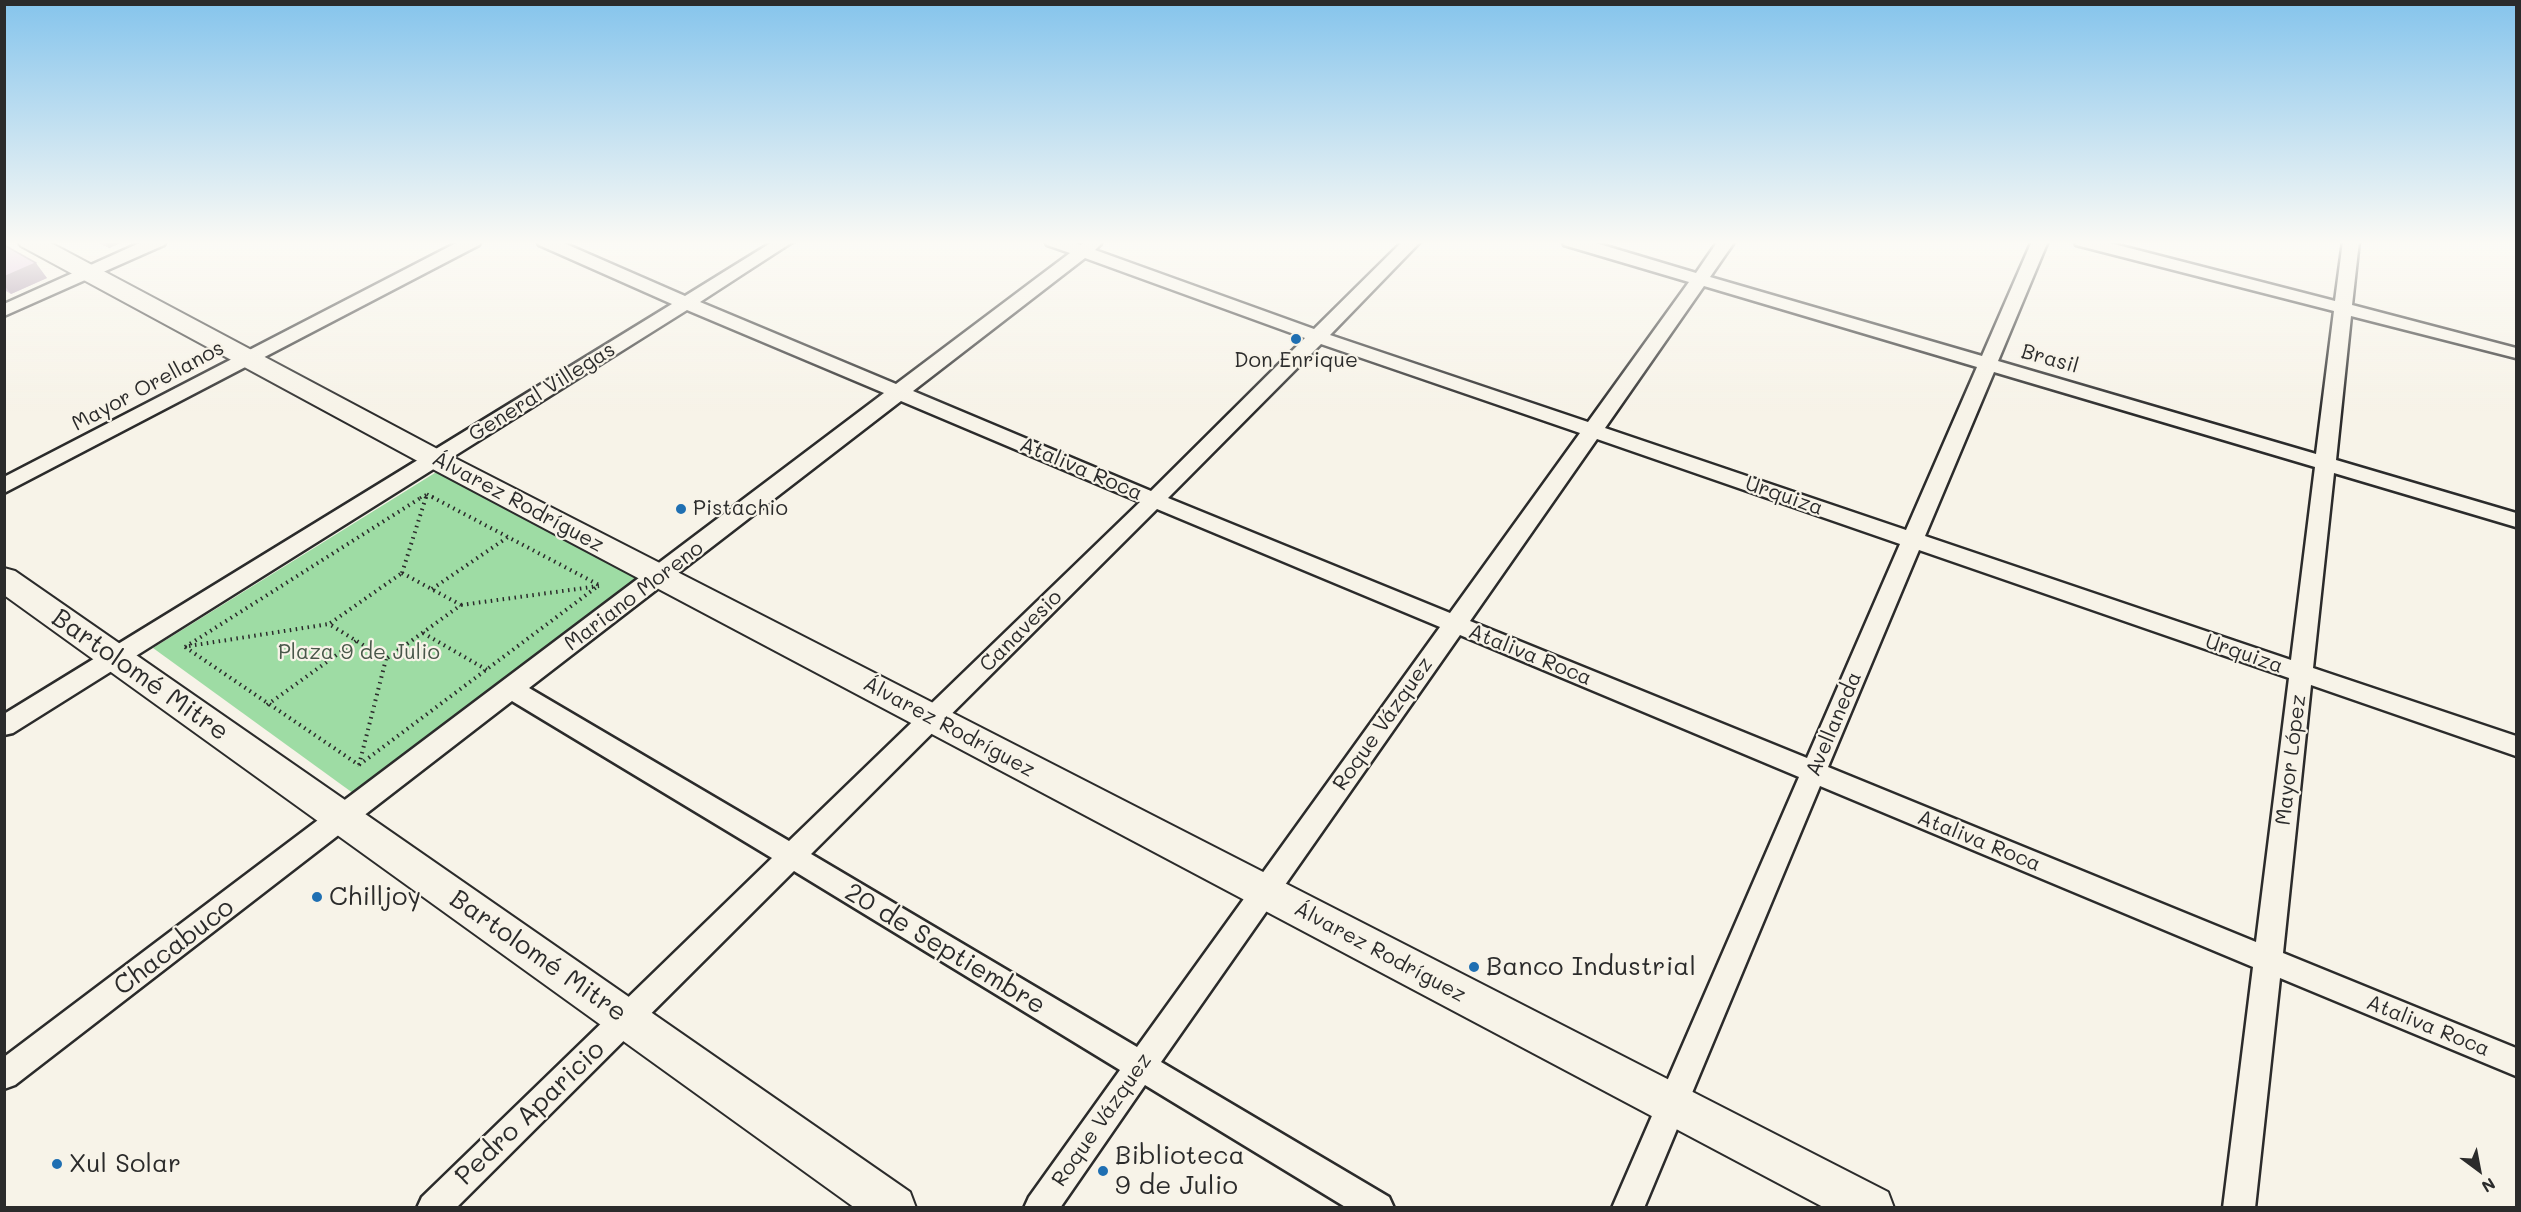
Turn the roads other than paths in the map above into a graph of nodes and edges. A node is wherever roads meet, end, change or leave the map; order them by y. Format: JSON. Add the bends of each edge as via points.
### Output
{"nodes":[{"id":1,"x":34,"y":298,"type":"edge"},
{"id":2,"x":134,"y":298,"type":"edge"},
{"id":3,"x":365,"y":298,"type":"edge"},
{"id":4,"x":674,"y":298,"type":"edge"},
{"id":5,"x":695,"y":298,"type":"edge"},
{"id":6,"x":1024,"y":298,"type":"edge"},
{"id":7,"x":1220,"y":298,"type":"edge"},
{"id":8,"x":1356,"y":298,"type":"edge"},
{"id":9,"x":1687,"y":298,"type":"edge"},
{"id":10,"x":1763,"y":298,"type":"edge"},
{"id":11,"x":2016,"y":298,"type":"edge"},
{"id":12,"x":2302,"y":298,"type":"edge"},
{"id":13,"x":2344,"y":298,"type":"edge"},
{"id":14,"x":686,"y":303,"type":"junction"},
{"id":15,"x":2343,"y":308,"type":"junction"},
{"id":16,"x":4,"y":311,"type":"edge"},
{"id":17,"x":1318,"y":336,"type":"junction"},
{"id":18,"x":2517,"y":353,"type":"edge"},
{"id":19,"x":248,"y":359,"type":"junction"},
{"id":20,"x":1988,"y":364,"type":"junction"},
{"id":21,"x":899,"y":393,"type":"junction"},
{"id":22,"x":1592,"y":431,"type":"junction"},
{"id":23,"x":435,"y":459,"type":"junction"},
{"id":24,"x":2325,"y":464,"type":"junction"},
{"id":25,"x":4,"y":486,"type":"edge"},
{"id":26,"x":1154,"y":500,"type":"junction"},
{"id":27,"x":2517,"y":520,"type":"edge"},
{"id":28,"x":1913,"y":540,"type":"junction"},
{"id":29,"x":660,"y":576,"type":"junction"},
{"id":30,"x":4,"y":579,"type":"edge"},
{"id":31,"x":1454,"y":624,"type":"junction"},
{"id":32,"x":116,"y":658,"type":"junction"},
{"id":33,"x":2301,"y":673,"type":"junction"},
{"id":34,"x":512,"y":689,"type":"junction"},
{"id":35,"x":932,"y":718,"type":"junction"},
{"id":36,"x":4,"y":726,"type":"edge"},
{"id":37,"x":2517,"y":746,"type":"edge"},
{"id":38,"x":1814,"y":772,"type":"junction"},
{"id":39,"x":343,"y":819,"type":"junction"},
{"id":40,"x":791,"y":856,"type":"junction"},
{"id":41,"x":1264,"y":891,"type":"junction"},
{"id":42,"x":2268,"y":960,"type":"junction"},
{"id":43,"x":627,"y":1018,"type":"junction"},
{"id":44,"x":2517,"y":1062,"type":"edge"},
{"id":45,"x":1141,"y":1065,"type":"junction"},
{"id":46,"x":4,"y":1075,"type":"edge"},
{"id":47,"x":1672,"y":1104,"type":"junction"},
{"id":48,"x":433,"y":1208,"type":"edge"},
{"id":49,"x":894,"y":1208,"type":"edge"},
{"id":50,"x":1040,"y":1208,"type":"edge"},
{"id":51,"x":1378,"y":1208,"type":"edge"},
{"id":52,"x":1628,"y":1208,"type":"edge"},
{"id":53,"x":1872,"y":1208,"type":"edge"},
{"id":54,"x":2239,"y":1208,"type":"edge"}],
"edges":[{"from":1,"to":16,"type":"street"},
{"from":2,"to":19,"type":"main road","name":"Álvarez Rodríguez"},
{"from":3,"to":19,"type":"street","name":"Mayor Orellanos"},
{"from":4,"to":14,"type":"street","name":"Ataliva Roca"},
{"from":5,"to":14,"type":"street","name":"General Villegas"},
{"from":6,"to":21,"type":"street","name":"Mariano Moreno"},
{"from":7,"to":17,"type":"street","name":"Urquiza"},
{"from":8,"to":17,"type":"street","name":"Canavesio"},
{"from":9,"to":22,"type":"street","name":"Roque Vázquez"},
{"from":10,"to":20,"type":"street","name":"Brasil"},
{"from":11,"to":20,"type":"street","name":"Avellaneda"},
{"from":12,"to":15,"type":"street"},
{"from":13,"to":15,"type":"street","name":"Mayor López"},
{"from":14,"to":21,"type":"street","name":"Ataliva Roca"},
{"from":14,"to":23,"type":"street","name":"General Villegas"},
{"from":15,"to":18,"type":"street"},
{"from":15,"to":24,"type":"street","name":"Mayor López"},
{"from":17,"to":22,"type":"street","name":"Urquiza"},
{"from":17,"to":26,"type":"street","name":"Canavesio"},
{"from":19,"to":23,"type":"main road","name":"Álvarez Rodríguez"},
{"from":19,"to":25,"type":"street","name":"Mayor Orellanos"},
{"from":20,"to":24,"type":"street","name":"Brasil"},
{"from":20,"to":28,"type":"street","name":"Avellaneda"},
{"from":21,"to":26,"type":"street","name":"Ataliva Roca"},
{"from":21,"to":29,"type":"street","name":"Mariano Moreno"},
{"from":22,"to":28,"type":"street","name":"Urquiza"},
{"from":22,"to":31,"type":"street","name":"Roque Vázquez"},
{"from":23,"to":29,"type":"main road","name":"Álvarez Rodríguez"},
{"from":23,"to":32,"type":"street","name":"General Villegas"},
{"from":24,"to":27,"type":"street","name":"Brasil"},
{"from":24,"to":33,"type":"street","name":"Mayor López"},
{"from":26,"to":31,"type":"street","name":"Ataliva Roca"},
{"from":26,"to":35,"type":"street","name":"Canavesio"},
{"from":28,"to":33,"type":"street","name":"Urquiza"},
{"from":28,"to":38,"type":"street","name":"Avellaneda"},
{"from":29,"to":34,"type":"street","name":"Mariano Moreno"},
{"from":29,"to":35,"type":"main road","name":"Álvarez Rodríguez"},
{"from":30,"to":32,"type":"main road","name":"Bartolomé Mitre"},
{"from":31,"to":38,"type":"street","name":"Ataliva Roca"},
{"from":31,"to":41,"type":"street","name":"Roque Vázquez"},
{"from":32,"to":36,"type":"street","name":"General Villegas"},
{"from":32,"to":39,"type":"main road","name":"Bartolomé Mitre"},
{"from":33,"to":37,"type":"street","name":"Urquiza"},
{"from":33,"to":42,"type":"street","name":"Mayor López"},
{"from":34,"to":39,"type":"street","name":"Mariano Moreno"},
{"from":34,"to":40,"type":"street","name":"20 de Septiembre"},
{"from":35,"to":40,"type":"street","name":"Canavesio"},
{"from":35,"to":41,"type":"main road","name":"Álvarez Rodríguez"},
{"from":38,"to":42,"type":"street","name":"Ataliva Roca"},
{"from":38,"to":47,"type":"street","name":"Avellaneda"},
{"from":39,"to":43,"type":"main road","name":"Bartolomé Mitre"},
{"from":39,"to":46,"type":"street","name":"Chacabuco"},
{"from":40,"to":43,"type":"street","name":"Canavesio"},
{"from":40,"to":45,"type":"street","name":"20 de Septiembre"},
{"from":41,"to":45,"type":"street","name":"Roque Vázquez"},
{"from":41,"to":47,"type":"main road","name":"Álvarez Rodríguez"},
{"from":42,"to":44,"type":"street","name":"Ataliva Roca"},
{"from":42,"to":54,"type":"street","name":"Mayor López"},
{"from":43,"to":48,"type":"street","name":"Pedro Aparicio"},
{"from":43,"to":49,"type":"main road","name":"Bartolomé Mitre"},
{"from":45,"to":50,"type":"street","name":"Roque Vázquez"},
{"from":45,"to":51,"type":"street","name":"20 de Septiembre"},
{"from":47,"to":52,"type":"street","name":"Avellaneda"},
{"from":47,"to":53,"type":"main road","name":"Álvarez Rodríguez"}]}
